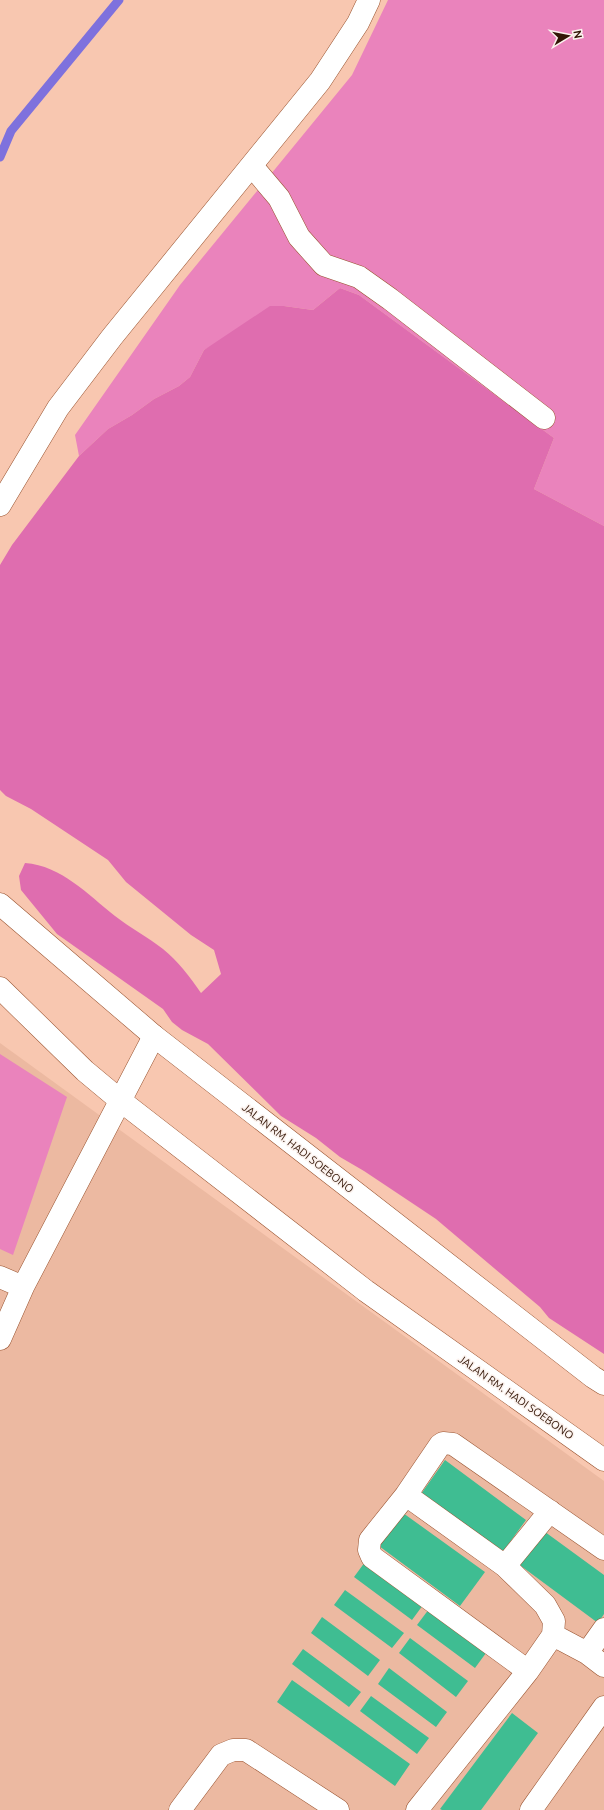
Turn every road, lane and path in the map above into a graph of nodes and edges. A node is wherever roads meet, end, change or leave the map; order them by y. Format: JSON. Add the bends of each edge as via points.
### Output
{"nodes":[{"id":1,"x":369,"y":0,"type":"edge"},
{"id":2,"x":252,"y":166,"type":"junction"},
{"id":3,"x":544,"y":418,"type":"dead end"},
{"id":4,"x":0,"y":505,"type":"edge"},
{"id":5,"x":0,"y":904,"type":"edge"},
{"id":6,"x":0,"y":988,"type":"edge"},
{"id":7,"x":154,"y":1036,"type":"junction"},
{"id":8,"x":121,"y":1101,"type":"junction"},
{"id":9,"x":0,"y":1277,"type":"edge"},
{"id":10,"x":23,"y":1287,"type":"junction"},
{"id":11,"x":0,"y":1339,"type":"edge"},
{"id":12,"x":604,"y":1384,"type":"edge"},
{"id":13,"x":604,"y":1460,"type":"edge"},
{"id":14,"x":406,"y":1495,"type":"junction"},
{"id":15,"x":550,"y":1511,"type":"junction"},
{"id":16,"x":604,"y":1549,"type":"edge"},
{"id":17,"x":505,"y":1566,"type":"junction"},
{"id":18,"x":604,"y":1629,"type":"edge"},
{"id":19,"x":553,"y":1635,"type":"junction"},
{"id":20,"x":596,"y":1660,"type":"edge"},
{"id":21,"x":528,"y":1671,"type":"junction"},
{"id":22,"x":604,"y":1707,"type":"edge"},
{"id":23,"x":180,"y":1810,"type":"edge"},
{"id":24,"x":338,"y":1810,"type":"edge"},
{"id":25,"x":417,"y":1810,"type":"edge"},
{"id":26,"x":531,"y":1810,"type":"edge"}],
"edges":[{"from":1,"to":2,"type":"main road","via":[[358,23],[320,81]]},
{"from":2,"to":3,"type":"main road","via":[[279,198],[299,237],[324,265],[359,277]]},
{"from":2,"to":4,"type":"main road","via":[[112,337],[58,408]]},
{"from":5,"to":7,"type":"main road","name":"JALAN RM. HADI SOEBONO"},
{"from":6,"to":8,"type":"main road","name":"JALAN RM. HADI SOEBONO","via":[[85,1071]]},
{"from":7,"to":8,"type":"main road"},
{"from":7,"to":12,"type":"main road","name":"JALAN RM. HADI SOEBONO"},
{"from":8,"to":10,"type":"main road"},
{"from":8,"to":13,"type":"main road","name":"JALAN RM. HADI SOEBONO","via":[[366,1291]]},
{"from":9,"to":10,"type":"main road"},
{"from":10,"to":11,"type":"main road"},
{"from":14,"to":15,"type":"main road","via":[[440,1445],[448,1443]]},
{"from":14,"to":17,"type":"main road"},
{"from":14,"to":21,"type":"main road","via":[[370,1540],[369,1550],[372,1557]]},
{"from":15,"to":16,"type":"main road"},
{"from":15,"to":17,"type":"main road"},
{"from":17,"to":19,"type":"main road","via":[[545,1604],[554,1622]]},
{"from":18,"to":20,"type":"main road"},
{"from":19,"to":20,"type":"main road"},
{"from":19,"to":21,"type":"main road"},
{"from":21,"to":25,"type":"main road"},
{"from":22,"to":26,"type":"main road"},
{"from":23,"to":24,"type":"main road","via":[[221,1755],[232,1750],[246,1750]]}]}
